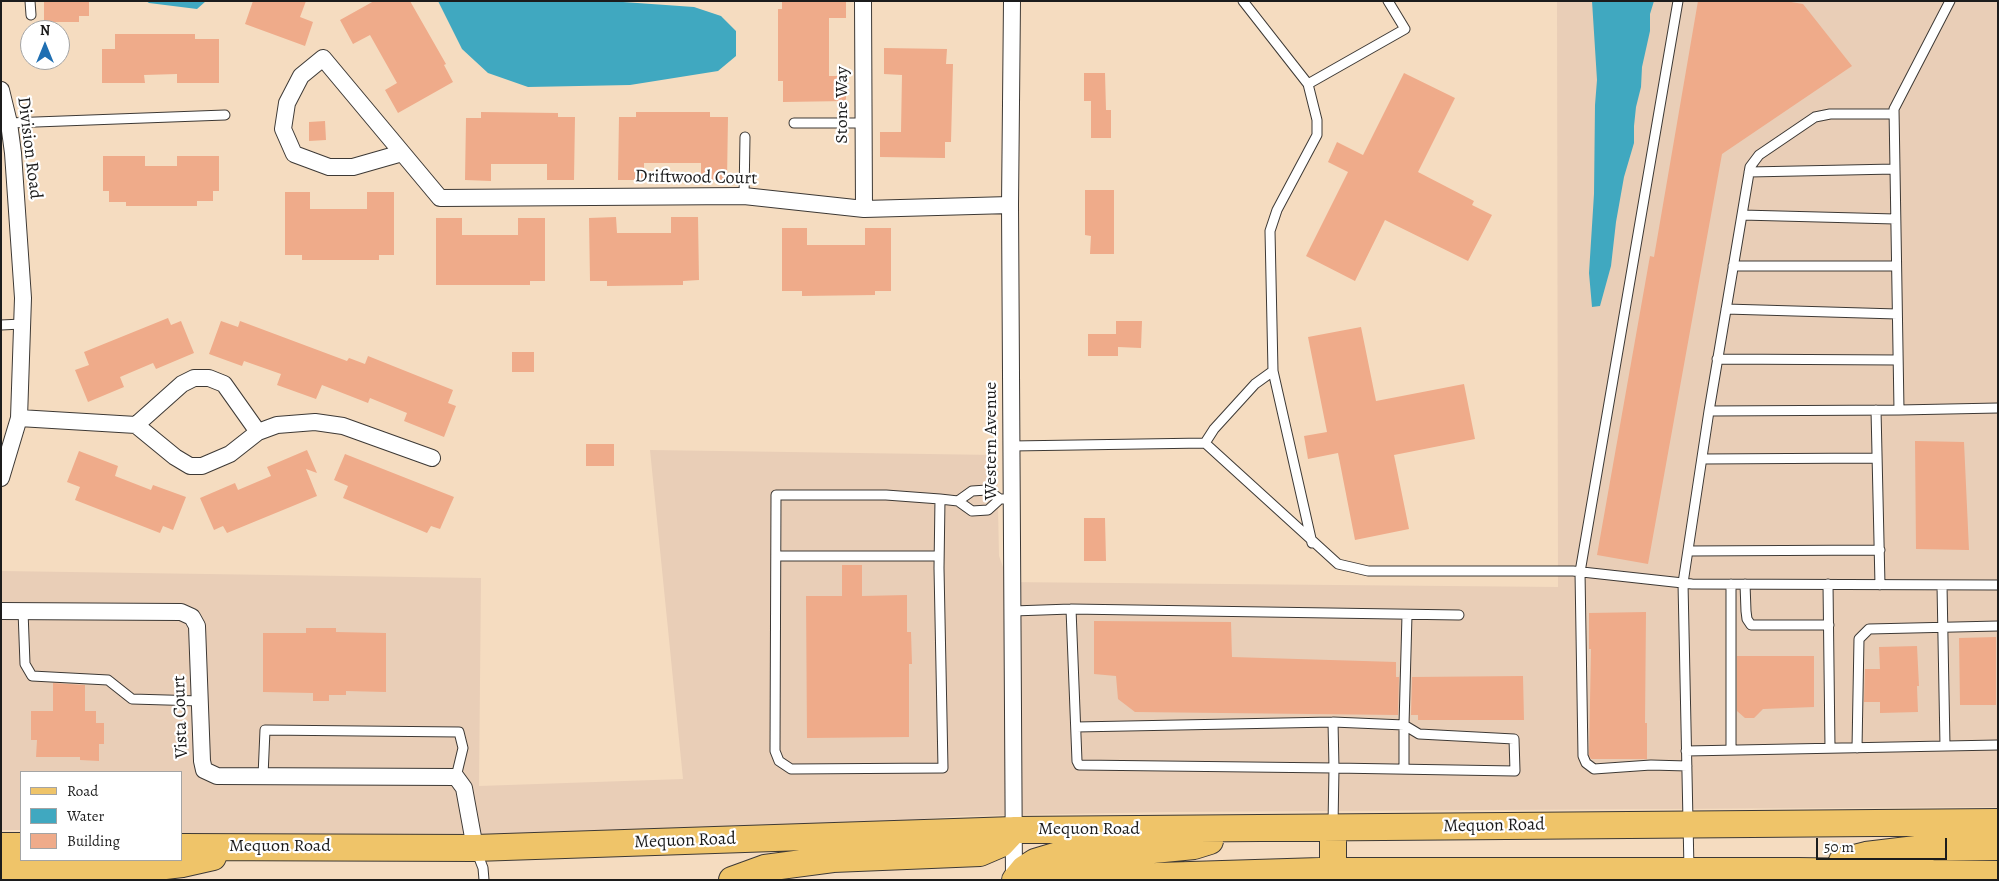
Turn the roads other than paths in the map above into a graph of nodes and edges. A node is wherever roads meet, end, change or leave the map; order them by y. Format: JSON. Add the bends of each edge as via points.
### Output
{"nodes":[{"id":1,"x":30,"y":1,"type":"edge"},
{"id":2,"x":863,"y":1,"type":"edge"},
{"id":3,"x":1012,"y":1,"type":"edge"},
{"id":4,"x":1243,"y":1,"type":"edge"},
{"id":5,"x":1388,"y":1,"type":"edge"},
{"id":6,"x":1678,"y":1,"type":"edge"},
{"id":7,"x":1950,"y":1,"type":"edge"},
{"id":8,"x":32,"y":15,"type":"dead end"},
{"id":9,"x":1308,"y":84,"type":"junction"},
{"id":10,"x":1,"y":90,"type":"edge"},
{"id":11,"x":1894,"y":114,"type":"junction"},
{"id":12,"x":225,"y":115,"type":"dead end"},
{"id":13,"x":9,"y":123,"type":"junction"},
{"id":14,"x":794,"y":123,"type":"dead end"},
{"id":15,"x":864,"y":123,"type":"junction"},
{"id":16,"x":745,"y":137,"type":"dead end"},
{"id":17,"x":402,"y":153,"type":"junction"},
{"id":18,"x":1895,"y":169,"type":"junction"},
{"id":19,"x":1749,"y":172,"type":"junction"},
{"id":20,"x":744,"y":196,"type":"junction"},
{"id":21,"x":1010,"y":205,"type":"junction"},
{"id":22,"x":864,"y":209,"type":"junction"},
{"id":23,"x":1742,"y":215,"type":"junction"},
{"id":24,"x":1895,"y":219,"type":"junction"},
{"id":25,"x":1733,"y":266,"type":"junction"},
{"id":26,"x":1896,"y":266,"type":"junction"},
{"id":27,"x":1726,"y":308,"type":"junction"},
{"id":28,"x":1897,"y":314,"type":"junction"},
{"id":29,"x":22,"y":324,"type":"junction"},
{"id":30,"x":1,"y":325,"type":"edge"},
{"id":31,"x":1718,"y":359,"type":"junction"},
{"id":32,"x":1898,"y":360,"type":"junction"},
{"id":33,"x":1273,"y":371,"type":"junction"},
{"id":34,"x":1998,"y":408,"type":"edge"},
{"id":35,"x":1876,"y":410,"type":"junction"},
{"id":36,"x":1898,"y":410,"type":"junction"},
{"id":37,"x":1709,"y":411,"type":"junction"},
{"id":38,"x":19,"y":418,"type":"junction"},
{"id":39,"x":136,"y":425,"type":"junction"},
{"id":40,"x":258,"y":432,"type":"junction"},
{"id":41,"x":1205,"y":443,"type":"junction"},
{"id":42,"x":1012,"y":446,"type":"junction"},
{"id":43,"x":432,"y":458,"type":"dead end"},
{"id":44,"x":1878,"y":458,"type":"junction"},
{"id":45,"x":1702,"y":459,"type":"junction"},
{"id":46,"x":1,"y":478,"type":"edge"},
{"id":47,"x":940,"y":499,"type":"junction"},
{"id":48,"x":1006,"y":499,"type":"junction"},
{"id":49,"x":958,"y":501,"type":"junction"},
{"id":50,"x":1312,"y":543,"type":"junction"},
{"id":51,"x":1880,"y":550,"type":"junction"},
{"id":52,"x":1688,"y":551,"type":"junction"},
{"id":53,"x":776,"y":556,"type":"junction"},
{"id":54,"x":940,"y":556,"type":"junction"},
{"id":55,"x":1580,"y":572,"type":"junction"},
{"id":56,"x":1683,"y":583,"type":"junction"},
{"id":57,"x":1731,"y":584,"type":"junction"},
{"id":58,"x":1745,"y":584,"type":"junction"},
{"id":59,"x":1828,"y":584,"type":"junction"},
{"id":60,"x":1880,"y":585,"type":"junction"},
{"id":61,"x":1942,"y":585,"type":"junction"},
{"id":62,"x":1998,"y":585,"type":"edge"},
{"id":63,"x":1071,"y":609,"type":"junction"},
{"id":64,"x":1,"y":611,"type":"edge"},
{"id":65,"x":23,"y":611,"type":"junction"},
{"id":66,"x":1013,"y":611,"type":"junction"},
{"id":67,"x":1407,"y":614,"type":"junction"},
{"id":68,"x":1459,"y":615,"type":"dead end"},
{"id":69,"x":1828,"y":625,"type":"junction"},
{"id":70,"x":1998,"y":626,"type":"edge"},
{"id":71,"x":1942,"y":627,"type":"junction"},
{"id":72,"x":200,"y":701,"type":"junction"},
{"id":73,"x":1334,"y":722,"type":"junction"},
{"id":74,"x":1404,"y":725,"type":"junction"},
{"id":75,"x":1076,"y":726,"type":"junction"},
{"id":76,"x":1998,"y":745,"type":"edge"},
{"id":77,"x":1945,"y":746,"type":"junction"},
{"id":78,"x":1830,"y":748,"type":"junction"},
{"id":79,"x":1857,"y":748,"type":"junction"},
{"id":80,"x":1731,"y":750,"type":"junction"},
{"id":81,"x":1686,"y":751,"type":"junction"},
{"id":82,"x":1687,"y":766,"type":"junction"},
{"id":83,"x":1334,"y":768,"type":"junction"},
{"id":84,"x":1404,"y":769,"type":"junction"},
{"id":85,"x":263,"y":776,"type":"junction"},
{"id":86,"x":456,"y":777,"type":"junction"},
{"id":87,"x":1998,"y":822,"type":"edge"},
{"id":88,"x":1688,"y":825,"type":"junction"},
{"id":89,"x":1333,"y":828,"type":"junction"},
{"id":90,"x":1257,"y":829,"type":"junction"},
{"id":91,"x":1014,"y":830,"type":"junction"},
{"id":92,"x":1,"y":846,"type":"edge"},
{"id":93,"x":20,"y":846,"type":"edge"},
{"id":94,"x":182,"y":847,"type":"edge"},
{"id":95,"x":257,"y":847,"type":"junction"},
{"id":96,"x":1998,"y":847,"type":"edge"},
{"id":97,"x":475,"y":848,"type":"junction"},
{"id":98,"x":1,"y":871,"type":"edge"},
{"id":99,"x":1333,"y":871,"type":"junction"},
{"id":100,"x":1798,"y":871,"type":"junction"},
{"id":101,"x":1689,"y":872,"type":"junction"},
{"id":102,"x":141,"y":874,"type":"edge"},
{"id":103,"x":1998,"y":874,"type":"edge"},
{"id":104,"x":484,"y":880,"type":"edge"},
{"id":105,"x":732,"y":880,"type":"edge"},
{"id":106,"x":1015,"y":880,"type":"edge"},
{"id":107,"x":1028,"y":880,"type":"edge"}],
"edges":[{"from":1,"to":8,"type":"lane"},
{"from":2,"to":15,"type":"street","name":"Stone Way"},
{"from":3,"to":21,"type":"street","name":"Western Avenue"},
{"from":4,"to":9,"type":"lane"},
{"from":5,"to":9,"type":"lane","via":[[1405,29]]},
{"from":6,"to":55,"type":"lane"},
{"from":7,"to":11,"type":"lane"},
{"from":9,"to":33,"type":"lane","via":[[1317,120],[1317,135],[1277,210],[1270,231]]},
{"from":10,"to":13,"type":"street","name":"Division Road"},
{"from":11,"to":18,"type":"lane"},
{"from":11,"to":19,"type":"lane","via":[[1815,117],[1758,156]]},
{"from":12,"to":13,"type":"lane"},
{"from":13,"to":29,"type":"street","name":"Division Road"},
{"from":14,"to":15,"type":"lane"},
{"from":15,"to":22,"type":"street","name":"Stone Way"},
{"from":16,"to":20,"type":"lane"},
{"from":17,"to":17,"type":"street","name":"Driftwood Court","via":[[323,58],[302,76],[287,103],[283,129],[294,154],[329,167],[353,167]]},
{"from":17,"to":20,"type":"street","name":"Driftwood Court","via":[[440,198]]},
{"from":18,"to":19,"type":"lane"},
{"from":18,"to":24,"type":"lane"},
{"from":19,"to":23,"type":"lane"},
{"from":20,"to":22,"type":"street","name":"Driftwood Court"},
{"from":21,"to":22,"type":"street","name":"Driftwood Court"},
{"from":21,"to":42,"type":"street","name":"Western Avenue"},
{"from":23,"to":24,"type":"lane"},
{"from":23,"to":25,"type":"lane"},
{"from":24,"to":26,"type":"lane"},
{"from":25,"to":26,"type":"lane"},
{"from":25,"to":27,"type":"lane"},
{"from":26,"to":28,"type":"lane"},
{"from":27,"to":28,"type":"lane"},
{"from":27,"to":31,"type":"lane"},
{"from":28,"to":32,"type":"lane"},
{"from":29,"to":30,"type":"lane"},
{"from":29,"to":38,"type":"street","name":"Division Road"},
{"from":31,"to":32,"type":"lane"},
{"from":31,"to":37,"type":"lane"},
{"from":32,"to":36,"type":"lane"},
{"from":33,"to":41,"type":"lane","via":[[1255,384]]},
{"from":33,"to":50,"type":"lane"},
{"from":34,"to":36,"type":"lane"},
{"from":35,"to":36,"type":"lane"},
{"from":35,"to":37,"type":"lane"},
{"from":35,"to":44,"type":"lane"},
{"from":37,"to":45,"type":"lane"},
{"from":38,"to":39,"type":"street"},
{"from":38,"to":46,"type":"street","name":"Division Road"},
{"from":39,"to":40,"type":"street","via":[[175,458],[190,466],[202,466],[230,454]]},
{"from":39,"to":40,"type":"street","via":[[182,384],[194,378],[209,378],[224,384]]},
{"from":40,"to":43,"type":"street","via":[[277,425],[315,422],[343,426]]},
{"from":41,"to":42,"type":"lane"},
{"from":41,"to":50,"type":"lane"},
{"from":42,"to":48,"type":"street","name":"Western Avenue"},
{"from":44,"to":45,"type":"lane"},
{"from":44,"to":51,"type":"lane"},
{"from":45,"to":52,"type":"lane"},
{"from":47,"to":49,"type":"lane"},
{"from":47,"to":53,"type":"lane","via":[[886,495],[776,495]]},
{"from":47,"to":54,"type":"lane"},
{"from":48,"to":49,"type":"lane","via":[[987,490],[972,491]]},
{"from":48,"to":49,"type":"lane","via":[[988,510],[972,511]]},
{"from":48,"to":66,"type":"street","name":"Western Avenue"},
{"from":50,"to":55,"type":"lane","via":[[1338,564],[1368,572]]},
{"from":51,"to":52,"type":"lane"},
{"from":51,"to":60,"type":"lane"},
{"from":52,"to":56,"type":"lane"},
{"from":53,"to":54,"type":"lane"},
{"from":53,"to":54,"type":"lane","via":[[775,751],[779,761],[791,769],[943,768]]},
{"from":55,"to":56,"type":"lane"},
{"from":55,"to":82,"type":"lane","via":[[1583,756],[1586,764],[1594,769]]},
{"from":56,"to":57,"type":"lane"},
{"from":56,"to":81,"type":"lane"},
{"from":57,"to":58,"type":"lane"},
{"from":57,"to":80,"type":"lane"},
{"from":58,"to":59,"type":"lane"},
{"from":58,"to":69,"type":"lane","via":[[1747,619],[1751,625]]},
{"from":59,"to":60,"type":"lane"},
{"from":59,"to":69,"type":"lane"},
{"from":60,"to":61,"type":"lane"},
{"from":61,"to":62,"type":"lane"},
{"from":61,"to":71,"type":"lane"},
{"from":63,"to":66,"type":"lane"},
{"from":63,"to":67,"type":"lane"},
{"from":63,"to":75,"type":"lane"},
{"from":64,"to":65,"type":"street","name":"Vista Court"},
{"from":65,"to":72,"type":"lane","via":[[25,664],[32,676],[108,680],[132,699]]},
{"from":65,"to":72,"type":"street","name":"Vista Court","via":[[181,612],[192,617],[197,626]]},
{"from":66,"to":91,"type":"street","name":"Western Avenue"},
{"from":67,"to":68,"type":"lane"},
{"from":67,"to":74,"type":"lane"},
{"from":69,"to":78,"type":"lane"},
{"from":70,"to":71,"type":"lane"},
{"from":71,"to":77,"type":"lane"},
{"from":71,"to":79,"type":"lane","via":[[1869,629],[1859,639]]},
{"from":72,"to":85,"type":"street","name":"Vista Court","via":[[204,770],[217,776]]},
{"from":73,"to":74,"type":"lane"},
{"from":73,"to":75,"type":"lane"},
{"from":73,"to":83,"type":"lane"},
{"from":74,"to":84,"type":"lane"},
{"from":74,"to":84,"type":"lane","via":[[1419,734],[1514,739],[1515,771]]},
{"from":75,"to":83,"type":"lane","via":[[1077,761],[1080,765]]},
{"from":76,"to":77,"type":"lane"},
{"from":77,"to":79,"type":"lane"},
{"from":78,"to":79,"type":"lane"},
{"from":78,"to":80,"type":"lane"},
{"from":80,"to":81,"type":"lane"},
{"from":81,"to":82,"type":"lane"},
{"from":82,"to":88,"type":"lane"},
{"from":83,"to":84,"type":"lane"},
{"from":83,"to":89,"type":"lane"},
{"from":85,"to":86,"type":"street","name":"Vista Court"},
{"from":85,"to":86,"type":"lane","via":[[265,730],[459,732],[463,748]]},
{"from":86,"to":97,"type":"street","via":[[464,788]]},
{"from":87,"to":88,"type":"main road","name":"Mequon Road"},
{"from":88,"to":89,"type":"main road","name":"Mequon Road"},
{"from":88,"to":101,"type":"lane"},
{"from":89,"to":90,"type":"main road","name":"Mequon Road"},
{"from":89,"to":99,"type":"main road"},
{"from":90,"to":91,"type":"main road","name":"Mequon Road"},
{"from":90,"to":106,"type":"main road","via":[[1194,846],[1123,853],[1058,854],[1035,862]]},
{"from":91,"to":97,"type":"main road","name":"Mequon Road"},
{"from":91,"to":105,"type":"main road","via":[[1001,844],[980,853],[833,859],[765,868]]},
{"from":91,"to":106,"type":"street","name":"Western Avenue"},
{"from":92,"to":93,"type":"main road"},
{"from":94,"to":95,"type":"main road","name":"Mequon Road"},
{"from":95,"to":97,"type":"main road","name":"Mequon Road"},
{"from":95,"to":102,"type":"main road"},
{"from":96,"to":100,"type":"main road","via":[[1923,848],[1866,855]]},
{"from":97,"to":104,"type":"lane"},
{"from":98,"to":102,"type":"main road","via":[[124,871]]},
{"from":99,"to":101,"type":"main road"},
{"from":99,"to":107,"type":"main road"},
{"from":100,"to":101,"type":"main road"},
{"from":100,"to":103,"type":"main road"}]}
